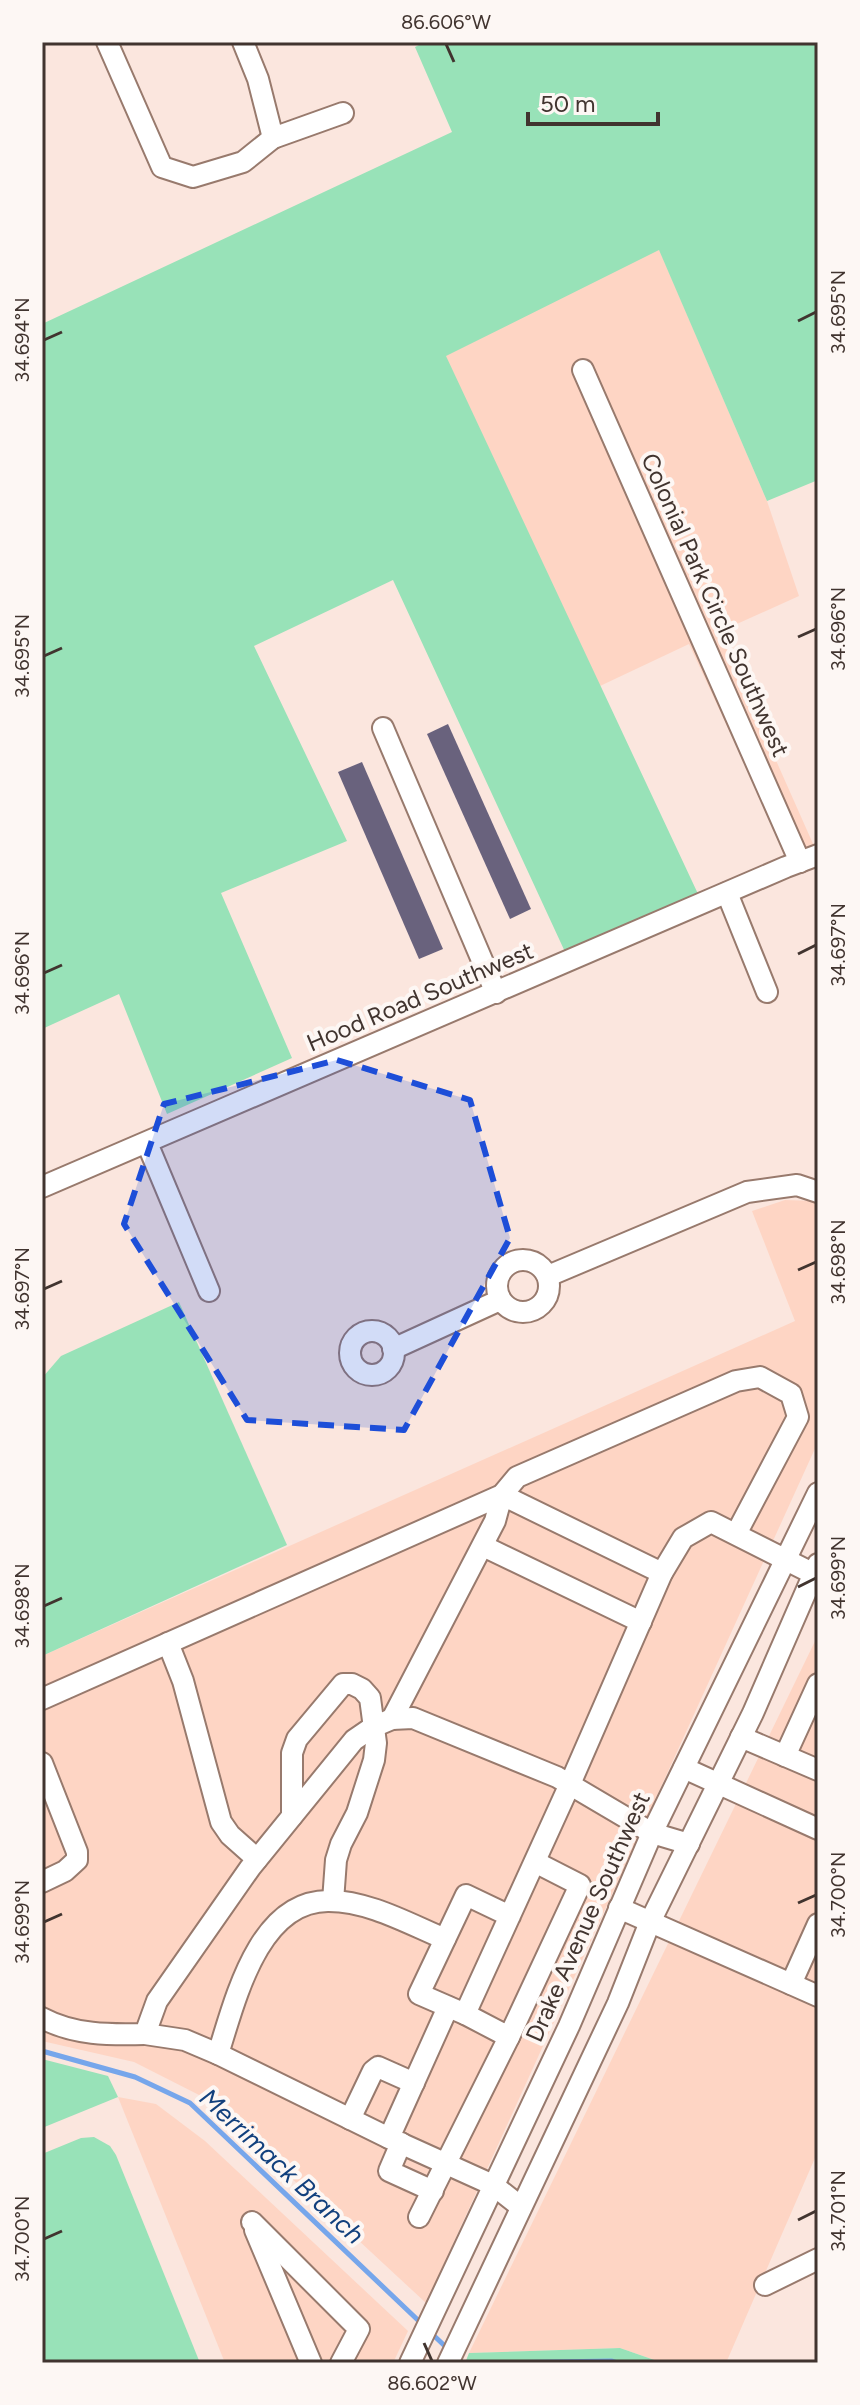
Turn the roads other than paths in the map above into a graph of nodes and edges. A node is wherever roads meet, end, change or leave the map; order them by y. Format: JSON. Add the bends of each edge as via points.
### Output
{"nodes":[{"id":1,"x":107,"y":42,"type":"edge"},
{"id":2,"x":243,"y":42,"type":"edge"},
{"id":3,"x":343,"y":113,"type":"dead end"},
{"id":4,"x":273,"y":138,"type":"junction"},
{"id":5,"x":583,"y":370,"type":"dead end"},
{"id":6,"x":383,"y":728,"type":"dead end"},
{"id":7,"x":809,"y":859,"type":"edge"},
{"id":8,"x":727,"y":893,"type":"junction"},
{"id":9,"x":767,"y":992,"type":"dead end"},
{"id":10,"x":496,"y":993,"type":"junction"},
{"id":11,"x":147,"y":1143,"type":"junction"},
{"id":12,"x":42,"y":1187,"type":"edge"},
{"id":13,"x":818,"y":1192,"type":"edge"},
{"id":14,"x":548,"y":1276,"type":"junction"},
{"id":15,"x":209,"y":1291,"type":"dead end"},
{"id":16,"x":500,"y":1300,"type":"junction"},
{"id":17,"x":393,"y":1349,"type":"dead end"},
{"id":18,"x":818,"y":1493,"type":"edge"},
{"id":19,"x":502,"y":1495,"type":"junction"},
{"id":20,"x":736,"y":1534,"type":"junction"},
{"id":21,"x":483,"y":1546,"type":"junction"},
{"id":22,"x":786,"y":1559,"type":"junction"},
{"id":23,"x":816,"y":1569,"type":"edge"},
{"id":24,"x":662,"y":1573,"type":"junction"},
{"id":25,"x":641,"y":1622,"type":"junction"},
{"id":26,"x":168,"y":1643,"type":"junction"},
{"id":27,"x":818,"y":1684,"type":"edge"},
{"id":28,"x":42,"y":1699,"type":"edge"},
{"id":29,"x":382,"y":1723,"type":"junction"},
{"id":30,"x":741,"y":1737,"type":"junction"},
{"id":31,"x":785,"y":1756,"type":"junction"},
{"id":32,"x":42,"y":1763,"type":"edge"},
{"id":33,"x":684,"y":1768,"type":"junction"},
{"id":34,"x":818,"y":1770,"type":"edge"},
{"id":35,"x":570,"y":1784,"type":"junction"},
{"id":36,"x":717,"y":1785,"type":"junction"},
{"id":37,"x":292,"y":1816,"type":"junction"},
{"id":38,"x":818,"y":1829,"type":"edge"},
{"id":39,"x":652,"y":1833,"type":"junction"},
{"id":40,"x":689,"y":1844,"type":"junction"},
{"id":41,"x":257,"y":1859,"type":"junction"},
{"id":42,"x":535,"y":1862,"type":"junction"},
{"id":43,"x":42,"y":1882,"type":"edge"},
{"id":44,"x":333,"y":1901,"type":"junction"},
{"id":45,"x":619,"y":1908,"type":"junction"},
{"id":46,"x":510,"y":1916,"type":"junction"},
{"id":47,"x":650,"y":1922,"type":"junction"},
{"id":48,"x":818,"y":1924,"type":"edge"},
{"id":49,"x":445,"y":1939,"type":"junction"},
{"id":50,"x":791,"y":1984,"type":"junction"},
{"id":51,"x":818,"y":1996,"type":"edge"},
{"id":52,"x":456,"y":2011,"type":"junction"},
{"id":53,"x":42,"y":2018,"type":"edge"},
{"id":54,"x":145,"y":2034,"type":"junction"},
{"id":55,"x":509,"y":2037,"type":"junction"},
{"id":56,"x":218,"y":2054,"type":"junction"},
{"id":57,"x":414,"y":2083,"type":"junction"},
{"id":58,"x":350,"y":2119,"type":"junction"},
{"id":59,"x":395,"y":2140,"type":"junction"},
{"id":60,"x":447,"y":2163,"type":"junction"},
{"id":61,"x":493,"y":2185,"type":"junction"},
{"id":62,"x":433,"y":2191,"type":"junction"},
{"id":63,"x":521,"y":2207,"type":"junction"},
{"id":64,"x":419,"y":2217,"type":"dead end"},
{"id":65,"x":818,"y":2259,"type":"edge"},
{"id":66,"x":765,"y":2285,"type":"dead end"},
{"id":67,"x":311,"y":2363,"type":"edge"},
{"id":68,"x":341,"y":2363,"type":"edge"},
{"id":69,"x":410,"y":2363,"type":"edge"},
{"id":70,"x":448,"y":2363,"type":"edge"}],
"edges":[{"from":1,"to":4,"type":"street","via":[[162,167],[193,177],[243,162]]},
{"from":2,"to":4,"type":"street"},
{"from":3,"to":4,"type":"street"},
{"from":5,"to":7,"type":"street","name":"Colonial Park Circle Southwest"},
{"from":6,"to":10,"type":"street"},
{"from":7,"to":8,"type":"street","name":"Hood Road Southwest"},
{"from":8,"to":9,"type":"street"},
{"from":8,"to":10,"type":"street","name":"Hood Road Southwest"},
{"from":10,"to":11,"type":"street","name":"Hood Road Southwest"},
{"from":11,"to":12,"type":"street","name":"Hood Road Southwest"},
{"from":11,"to":15,"type":"street"},
{"from":13,"to":14,"type":"street","via":[[797,1185],[747,1192]]},
{"from":14,"to":16,"type":"street","via":[[549,1293],[531,1312],[513,1311]]},
{"from":14,"to":16,"type":"street","via":[[536,1263],[511,1262],[496,1283]]},
{"from":16,"to":17,"type":"street"},
{"from":18,"to":22,"type":"street","name":"Drake Avenue Southwest"},
{"from":19,"to":20,"type":"street","via":[[517,1477],[736,1381],[760,1377],[791,1394],[798,1417]]},
{"from":19,"to":21,"type":"street"},
{"from":19,"to":24,"type":"street"},
{"from":19,"to":26,"type":"street"},
{"from":20,"to":22,"type":"street"},
{"from":20,"to":24,"type":"street","via":[[711,1522],[683,1538]]},
{"from":21,"to":25,"type":"street"},
{"from":21,"to":29,"type":"street"},
{"from":22,"to":23,"type":"street"},
{"from":22,"to":33,"type":"street","name":"Drake Avenue Southwest"},
{"from":23,"to":30,"type":"street"},
{"from":24,"to":25,"type":"street"},
{"from":25,"to":35,"type":"street"},
{"from":26,"to":28,"type":"street"},
{"from":26,"to":41,"type":"street","via":[[221,1822]]},
{"from":27,"to":31,"type":"street"},
{"from":29,"to":35,"type":"street","via":[[413,1718]]},
{"from":29,"to":37,"type":"street","via":[[354,1740]]},
{"from":29,"to":37,"type":"street","via":[[362,1689],[343,1684],[297,1739],[292,1753]]},
{"from":29,"to":44,"type":"street","via":[[357,1813],[336,1860]]},
{"from":30,"to":31,"type":"street"},
{"from":30,"to":36,"type":"street"},
{"from":31,"to":34,"type":"street"},
{"from":32,"to":43,"type":"street","via":[[77,1860]]},
{"from":33,"to":36,"type":"street"},
{"from":33,"to":39,"type":"street","name":"Drake Avenue Southwest"},
{"from":35,"to":39,"type":"street"},
{"from":35,"to":42,"type":"street"},
{"from":36,"to":38,"type":"street"},
{"from":36,"to":40,"type":"street"},
{"from":37,"to":41,"type":"street"},
{"from":39,"to":40,"type":"street"},
{"from":39,"to":45,"type":"street","name":"Drake Avenue Southwest"},
{"from":40,"to":47,"type":"street"},
{"from":41,"to":54,"type":"street","via":[[157,2001]]},
{"from":42,"to":46,"type":"street"},
{"from":42,"to":55,"type":"street","via":[[580,1885]]},
{"from":44,"to":49,"type":"street","via":[[382,1913]]},
{"from":44,"to":56,"type":"street","via":[[306,1904],[265,1935],[238,1991]]},
{"from":45,"to":47,"type":"street"},
{"from":45,"to":61,"type":"street","name":"Drake Avenue Southwest"},
{"from":46,"to":49,"type":"street","via":[[466,1895]]},
{"from":46,"to":52,"type":"street"},
{"from":47,"to":50,"type":"street"},
{"from":47,"to":63,"type":"street","via":[[618,2003]]},
{"from":48,"to":50,"type":"street"},
{"from":49,"to":52,"type":"street","via":[[419,1994]]},
{"from":50,"to":51,"type":"street"},
{"from":52,"to":55,"type":"street"},
{"from":52,"to":57,"type":"street"},
{"from":53,"to":54,"type":"street","via":[[104,2035]]},
{"from":54,"to":56,"type":"street","via":[[185,2040]]},
{"from":55,"to":60,"type":"street"},
{"from":56,"to":58,"type":"street"},
{"from":57,"to":58,"type":"street","via":[[378,2067]]},
{"from":57,"to":59,"type":"street"},
{"from":58,"to":59,"type":"street"},
{"from":59,"to":60,"type":"street"},
{"from":59,"to":62,"type":"street","via":[[389,2171]]},
{"from":60,"to":61,"type":"street"},
{"from":60,"to":62,"type":"street"},
{"from":61,"to":63,"type":"street"},
{"from":61,"to":69,"type":"street","name":"Drake Avenue Southwest"},
{"from":62,"to":64,"type":"street"},
{"from":63,"to":70,"type":"street"},
{"from":65,"to":66,"type":"street"},
{"from":67,"to":68,"type":"street","via":[[252,2222],[359,2329]]}]}
